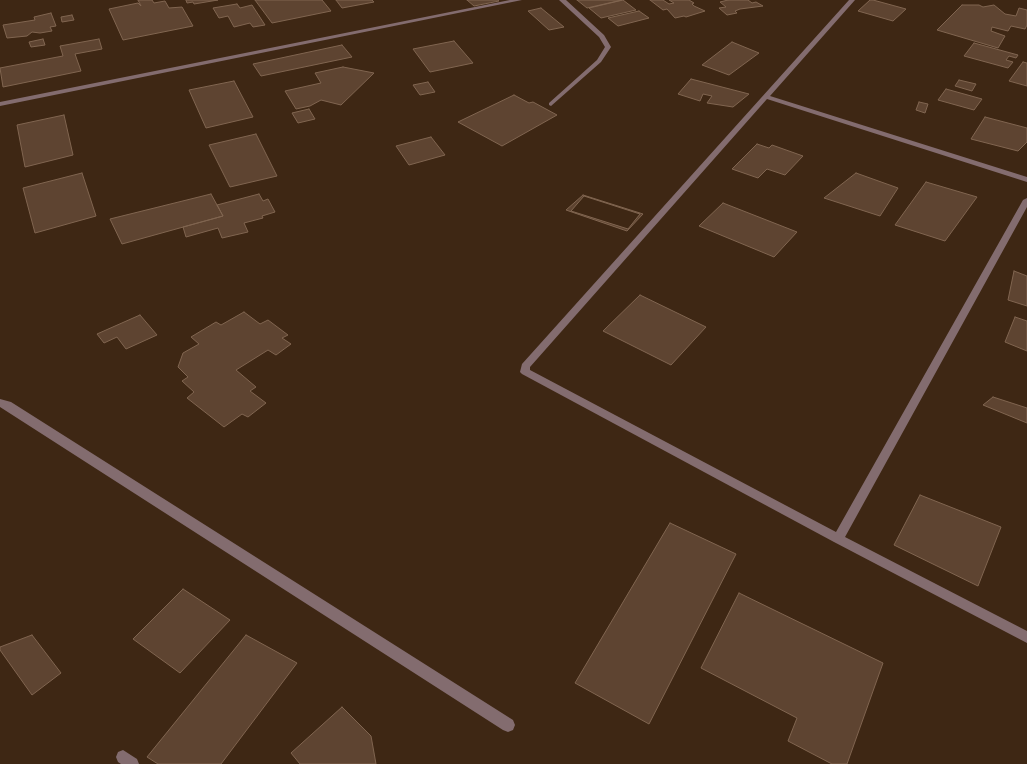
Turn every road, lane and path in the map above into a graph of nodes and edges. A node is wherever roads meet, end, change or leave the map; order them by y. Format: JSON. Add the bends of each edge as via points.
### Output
{"nodes":[{"id":1,"x":519,"y":0,"type":"edge"},
{"id":2,"x":562,"y":0,"type":"edge"},
{"id":3,"x":852,"y":0,"type":"edge"},
{"id":4,"x":767,"y":97,"type":"junction"},
{"id":5,"x":0,"y":104,"type":"edge"},
{"id":6,"x":551,"y":104,"type":"dead end"},
{"id":7,"x":1027,"y":180,"type":"edge"},
{"id":8,"x":1027,"y":200,"type":"edge"},
{"id":9,"x":0,"y":403,"type":"edge"},
{"id":10,"x":838,"y":539,"type":"junction"},
{"id":11,"x":1027,"y":636,"type":"edge"},
{"id":12,"x":508,"y":725,"type":"dead end"}],
"edges":[{"from":1,"to":5,"type":"street"},
{"from":2,"to":6,"type":"street","via":[[602,36],[608,47],[599,60]]},
{"from":3,"to":4,"type":"street"},
{"from":4,"to":7,"type":"street"},
{"from":4,"to":10,"type":"street","via":[[525,366],[525,372]]},
{"from":8,"to":10,"type":"street"},
{"from":9,"to":12,"type":"street"},
{"from":10,"to":11,"type":"street"}]}
